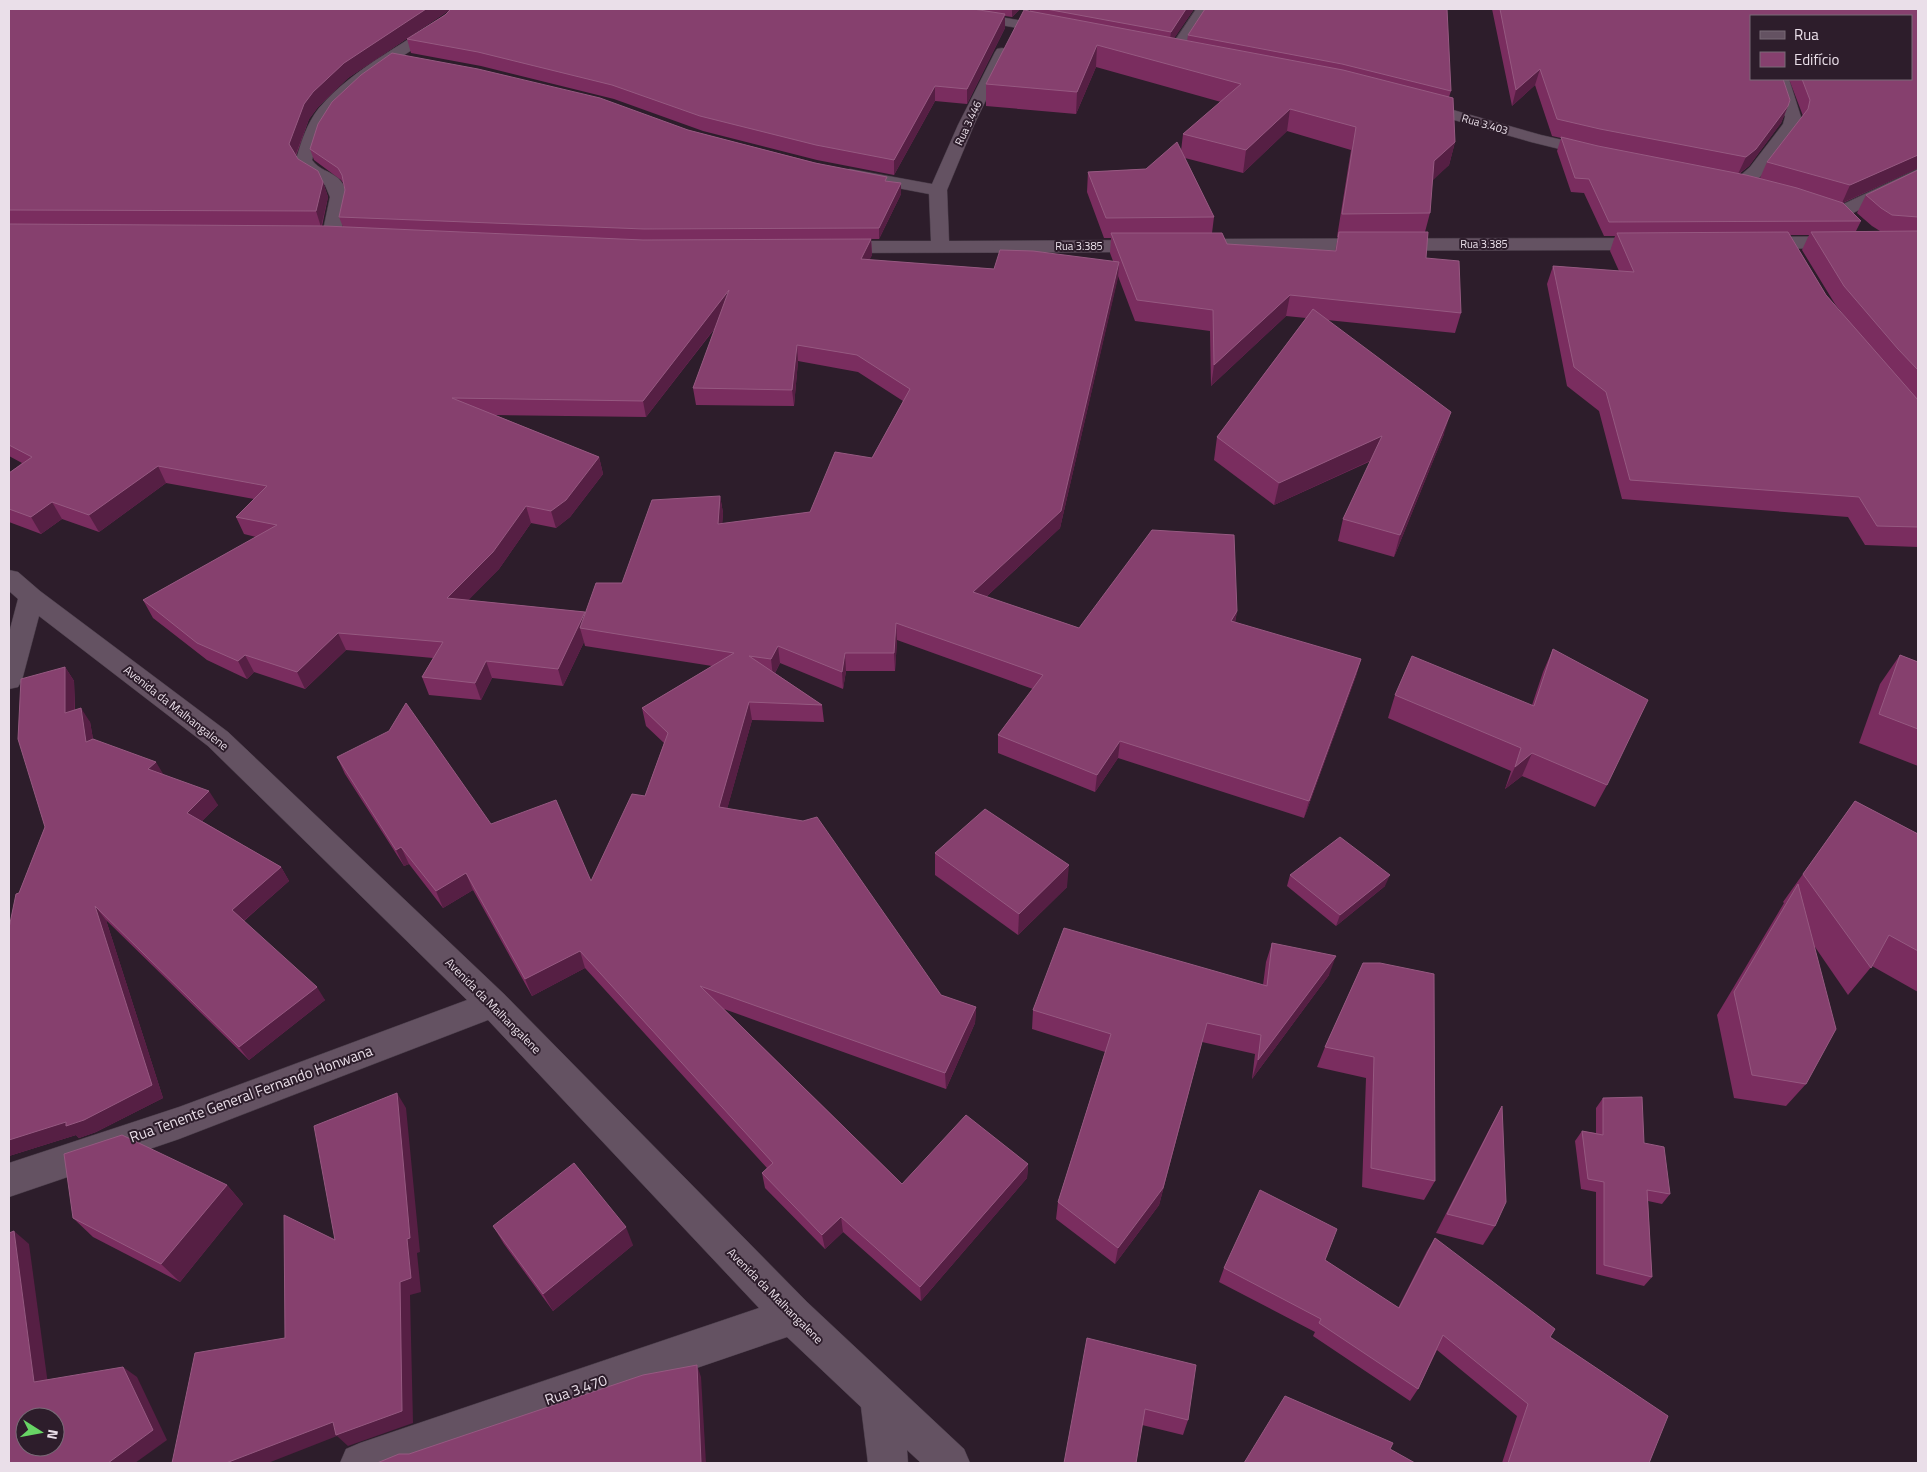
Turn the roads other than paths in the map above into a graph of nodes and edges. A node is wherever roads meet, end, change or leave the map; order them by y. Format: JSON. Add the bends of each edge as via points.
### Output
{"nodes":[{"id":1,"x":461,"y":9,"type":"edge"},
{"id":2,"x":930,"y":9,"type":"edge"},
{"id":3,"x":1028,"y":9,"type":"edge"},
{"id":4,"x":1202,"y":9,"type":"edge"},
{"id":5,"x":1017,"y":24,"type":"junction"},
{"id":6,"x":1070,"y":33,"type":"edge"},
{"id":7,"x":1155,"y":48,"type":"edge"},
{"id":8,"x":392,"y":56,"type":"junction"},
{"id":9,"x":417,"y":61,"type":"edge"},
{"id":10,"x":1781,"y":80,"type":"edge"},
{"id":11,"x":1399,"y":99,"type":"edge"},
{"id":12,"x":1612,"y":157,"type":"edge"},
{"id":13,"x":835,"y":171,"type":"edge"},
{"id":14,"x":1918,"y":174,"type":"edge"},
{"id":15,"x":1724,"y":179,"type":"edge"},
{"id":16,"x":1742,"y":182,"type":"junction"},
{"id":17,"x":1760,"y":187,"type":"edge"},
{"id":18,"x":938,"y":190,"type":"junction"},
{"id":19,"x":1825,"y":205,"type":"edge"},
{"id":20,"x":1843,"y":211,"type":"junction"},
{"id":21,"x":310,"y":235,"type":"edge"},
{"id":22,"x":330,"y":235,"type":"junction"},
{"id":23,"x":350,"y":236,"type":"edge"},
{"id":24,"x":1878,"y":242,"type":"junction"},
{"id":25,"x":1918,"y":242,"type":"edge"},
{"id":26,"x":1738,"y":243,"type":"edge"},
{"id":27,"x":1668,"y":244,"type":"edge"},
{"id":28,"x":940,"y":246,"type":"junction"},
{"id":29,"x":1169,"y":246,"type":"edge"},
{"id":30,"x":1199,"y":246,"type":"edge"},
{"id":31,"x":813,"y":247,"type":"edge"},
{"id":32,"x":20,"y":588,"type":"edge"},
{"id":33,"x":9,"y":680,"type":"edge"},
{"id":34,"x":493,"y":1004,"type":"junction"},
{"id":35,"x":9,"y":1180,"type":"edge"},
{"id":36,"x":793,"y":1316,"type":"junction"},
{"id":37,"x":880,"y":1397,"type":"junction"},
{"id":38,"x":360,"y":1463,"type":"edge"},
{"id":39,"x":888,"y":1463,"type":"edge"},
{"id":40,"x":950,"y":1463,"type":"edge"}],
"edges":[{"from":1,"to":8,"type":"street"},
{"from":2,"to":5,"type":"street"},
{"from":3,"to":5,"type":"street","name":"Rua 3.446"},
{"from":4,"to":7,"type":"street","via":[[1182,54]]},
{"from":5,"to":6,"type":"street"},
{"from":5,"to":18,"type":"street","name":"Rua 3.446","via":[[966,125]]},
{"from":8,"to":9,"type":"street"},
{"from":8,"to":22,"type":"street","via":[[358,79],[325,111],[311,135],[304,160],[310,169],[332,182],[340,197]]},
{"from":10,"to":16,"type":"street","via":[[1794,117],[1791,125],[1761,166]]},
{"from":11,"to":12,"type":"street","name":"Rua 3.403"},
{"from":13,"to":18,"type":"street"},
{"from":14,"to":20,"type":"street"},
{"from":15,"to":16,"type":"street"},
{"from":16,"to":17,"type":"street"},
{"from":18,"to":28,"type":"street","name":"Rua 3.446"},
{"from":19,"to":20,"type":"street"},
{"from":20,"to":24,"type":"street"},
{"from":21,"to":22,"type":"street"},
{"from":22,"to":23,"type":"street"},
{"from":24,"to":25,"type":"street"},
{"from":24,"to":26,"type":"street","via":[[1792,251]]},
{"from":27,"to":30,"type":"street","name":"Rua 3.385"},
{"from":28,"to":29,"type":"street","name":"Rua 3.385"},
{"from":28,"to":31,"type":"street","name":"Rua 3.385"},
{"from":32,"to":33,"type":"street"},
{"from":32,"to":34,"type":"street","name":"Avenida da Malhangalene","via":[[218,739]]},
{"from":34,"to":35,"type":"street","name":"Rua Tenente General Fernando Honwana","via":[[179,1123]]},
{"from":34,"to":36,"type":"street","name":"Avenida da Malhangalene"},
{"from":36,"to":37,"type":"street","name":"Avenida da Malhangalene"},
{"from":36,"to":38,"type":"street","name":"Rua 3.470"},
{"from":37,"to":39,"type":"street"},
{"from":37,"to":40,"type":"street","name":"Avenida da Malhangalene"}]}
